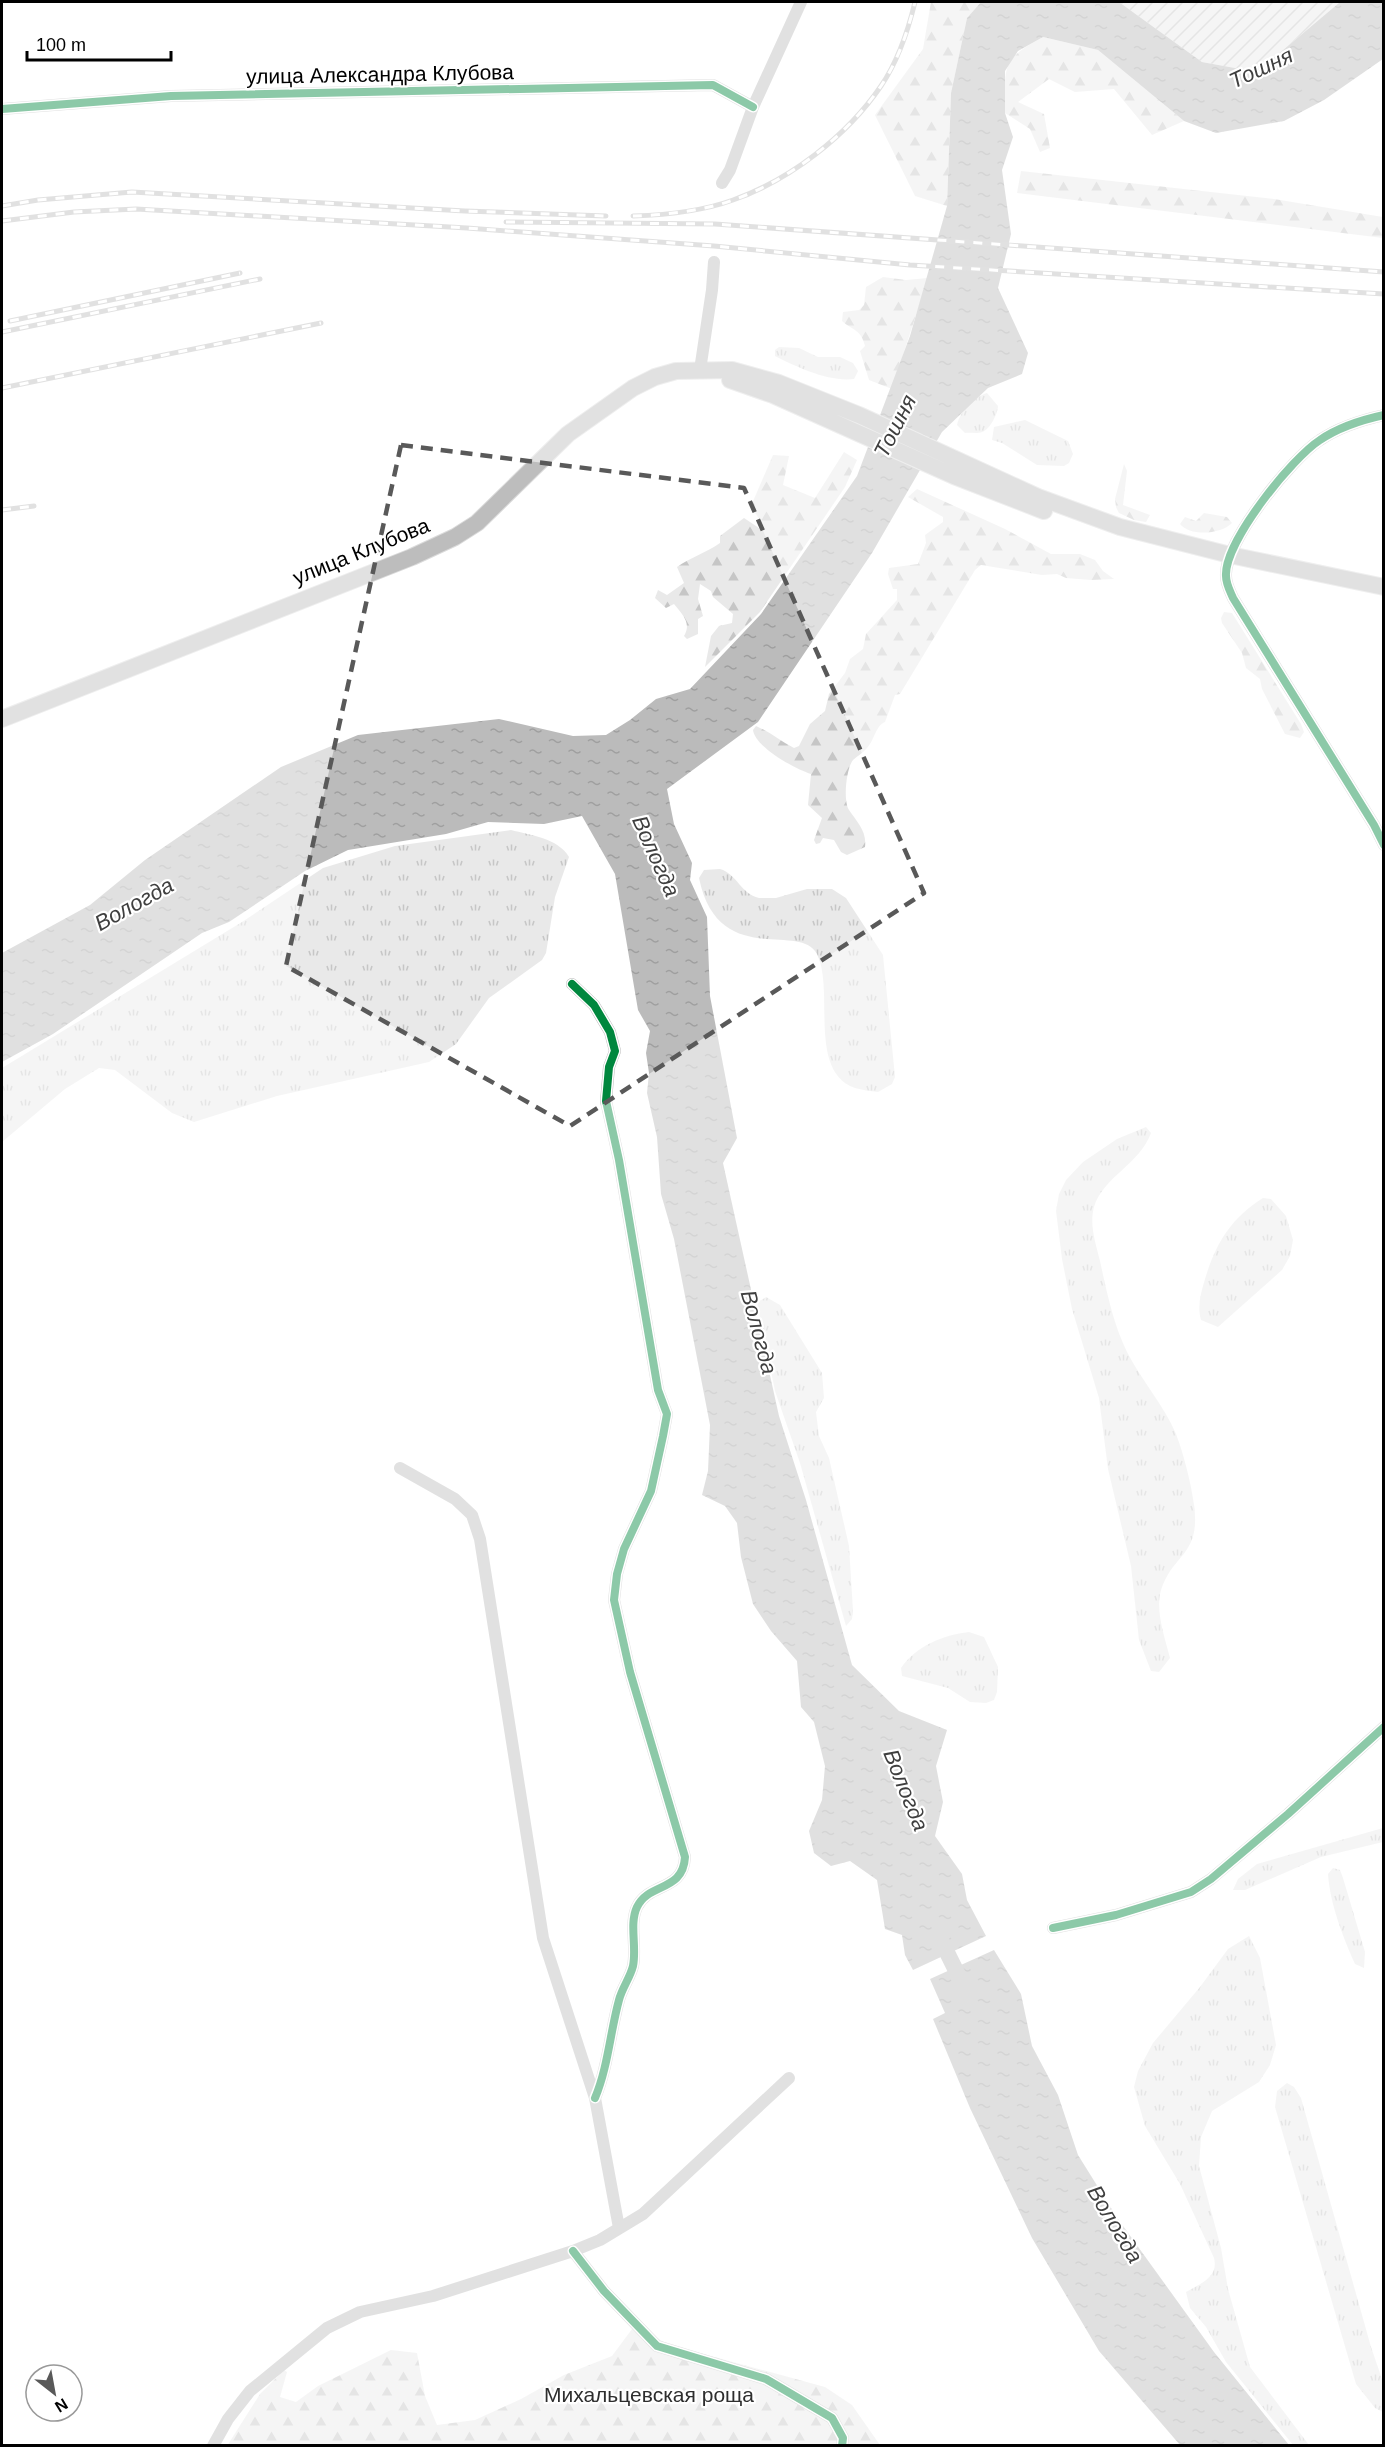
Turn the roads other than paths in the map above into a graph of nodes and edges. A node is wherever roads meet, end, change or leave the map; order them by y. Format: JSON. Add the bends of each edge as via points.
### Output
{"nodes":[{"id":1,"x":801,"y":2,"type":"edge"},
{"id":2,"x":753,"y":107,"type":"junction"},
{"id":3,"x":2,"y":109,"type":"edge"},
{"id":4,"x":722,"y":183,"type":"dead end"},
{"id":5,"x":714,"y":262,"type":"dead end"},
{"id":6,"x":700,"y":370,"type":"junction"},
{"id":7,"x":1383,"y":415,"type":"edge"},
{"id":8,"x":958,"y":468,"type":"junction"},
{"id":9,"x":1230,"y":555,"type":"junction"},
{"id":10,"x":1383,"y":586,"type":"edge"},
{"id":11,"x":2,"y":719,"type":"edge"},
{"id":12,"x":1383,"y":845,"type":"edge"},
{"id":13,"x":572,"y":984,"type":"dead end"},
{"id":14,"x":400,"y":1468,"type":"dead end"},
{"id":15,"x":1383,"y":1727,"type":"edge"},
{"id":16,"x":1053,"y":1928,"type":"dead end"},
{"id":17,"x":789,"y":2078,"type":"dead end"},
{"id":18,"x":595,"y":2098,"type":"junction"},
{"id":19,"x":619,"y":2228,"type":"junction"},
{"id":20,"x":573,"y":2252,"type":"junction"},
{"id":21,"x":213,"y":2445,"type":"edge"},
{"id":22,"x":842,"y":2445,"type":"edge"}],
"edges":[{"from":1,"to":2,"type":"street"},
{"from":2,"to":3,"type":"street","name":"улица Александра Клубова","via":[[713,85],[171,96]]},
{"from":2,"to":4,"type":"street"},
{"from":5,"to":6,"type":"street"},
{"from":6,"to":8,"type":"main road","via":[[762,391],[852,431]]},
{"from":6,"to":8,"type":"main road","name":"улица Клубова","via":[[754,375],[860,415]]},
{"from":6,"to":11,"type":"main road","name":"улица Клубова","via":[[661,375],[614,399],[568,434],[487,514],[443,543]]},
{"from":7,"to":9,"type":"street","via":[[1336,430],[1302,454],[1243,528]]},
{"from":8,"to":9,"type":"main road","via":[[1111,536],[1183,553]]},
{"from":9,"to":10,"type":"main road"},
{"from":9,"to":12,"type":"street","via":[[1226,576],[1233,598]]},
{"from":13,"to":18,"type":"street","via":[[594,1005],[610,1032],[615,1051],[609,1067],[606,1101],[658,1390],[667,1414],[651,1491],[624,1549],[614,1600],[630,1672],[685,1857],[679,1877],[638,1905],[634,1914],[633,1966],[619,1998],[603,2080]]},
{"from":14,"to":18,"type":"street","via":[[455,1499],[472,1515],[480,1539],[543,1938]]},
{"from":15,"to":16,"type":"street","via":[[1264,1834],[1191,1892],[1116,1915]]},
{"from":17,"to":19,"type":"street","via":[[643,2214]]},
{"from":18,"to":19,"type":"street"},
{"from":19,"to":20,"type":"street"},
{"from":20,"to":21,"type":"street","via":[[433,2296],[360,2312],[327,2328],[250,2391]]},
{"from":20,"to":22,"type":"street","via":[[657,2346],[766,2379],[832,2418],[843,2438]]}]}
